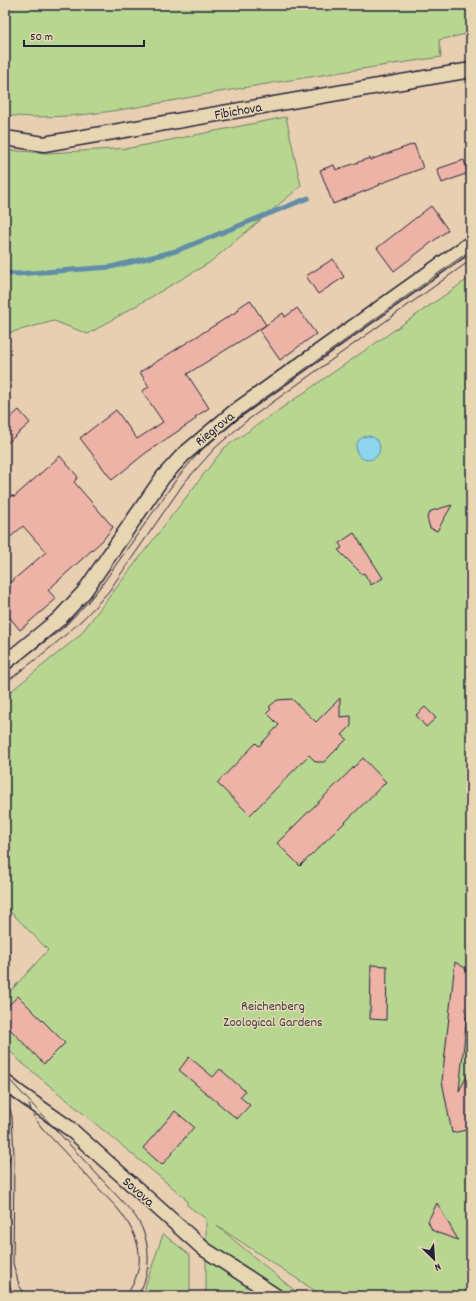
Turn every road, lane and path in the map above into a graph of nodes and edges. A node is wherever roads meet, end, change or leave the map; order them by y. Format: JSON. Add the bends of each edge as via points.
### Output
{"nodes":[{"id":1,"x":471,"y":70,"type":"edge"},
{"id":2,"x":5,"y":138,"type":"edge"},
{"id":3,"x":471,"y":244,"type":"edge"},
{"id":4,"x":5,"y":664,"type":"edge"},
{"id":5,"x":5,"y":1082,"type":"edge"},
{"id":6,"x":276,"y":1296,"type":"edge"}],
"edges":[{"from":1,"to":2,"type":"street","name":"Fibichova","via":[[44,144]]},
{"from":3,"to":4,"type":"street","name":"Riegrova","via":[[241,407],[194,444],[163,477],[84,592],[59,619]]},
{"from":5,"to":6,"type":"street","name":"Sovova","via":[[69,1128],[204,1249]]}]}
